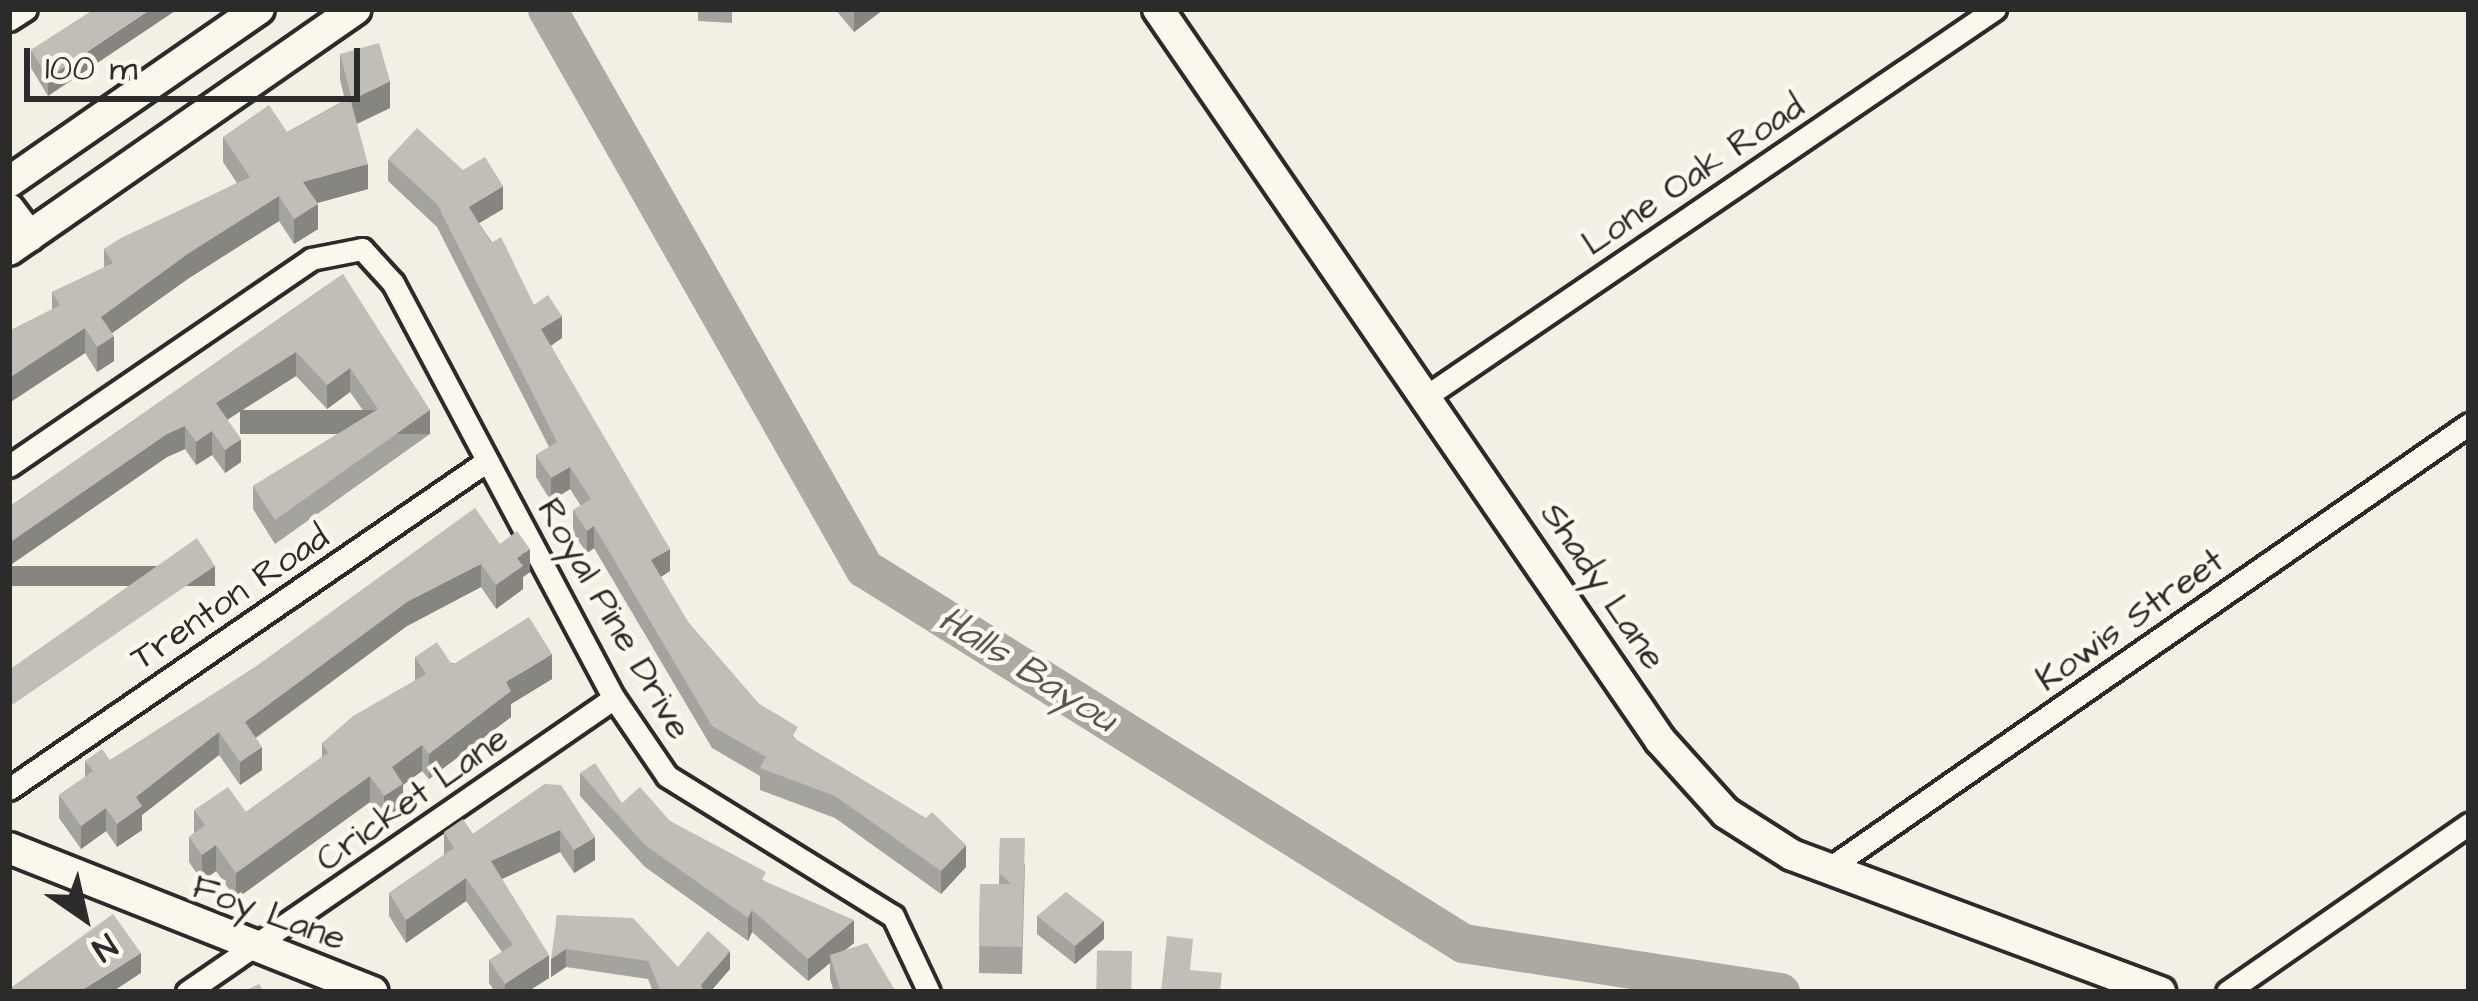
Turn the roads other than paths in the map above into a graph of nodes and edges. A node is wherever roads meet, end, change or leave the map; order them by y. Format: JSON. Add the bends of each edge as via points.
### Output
{"nodes":[{"id":1,"x":26,"y":9,"type":"edge"},
{"id":2,"x":259,"y":9,"type":"edge"},
{"id":3,"x":356,"y":9,"type":"edge"},
{"id":4,"x":1995,"y":9,"type":"edge"},
{"id":5,"x":1172,"y":14,"type":"edge"},
{"id":6,"x":9,"y":20,"type":"edge"},
{"id":7,"x":9,"y":182,"type":"edge"},
{"id":8,"x":9,"y":209,"type":"edge"},
{"id":9,"x":19,"y":243,"type":"edge"},
{"id":10,"x":1428,"y":395,"type":"junction"},
{"id":11,"x":2469,"y":424,"type":"edge"},
{"id":12,"x":488,"y":461,"type":"junction"},
{"id":13,"x":9,"y":466,"type":"edge"},
{"id":14,"x":614,"y":698,"type":"junction"},
{"id":15,"x":9,"y":789,"type":"edge"},
{"id":16,"x":2469,"y":824,"type":"edge"},
{"id":17,"x":9,"y":848,"type":"edge"},
{"id":18,"x":1828,"y":869,"type":"junction"},
{"id":19,"x":253,"y":950,"type":"junction"},
{"id":20,"x":188,"y":992,"type":"edge"},
{"id":21,"x":373,"y":992,"type":"edge"},
{"id":22,"x":929,"y":992,"type":"edge"},
{"id":23,"x":2160,"y":992,"type":"edge"},
{"id":24,"x":2227,"y":992,"type":"edge"}],
"edges":[{"from":1,"to":6,"type":"street"},
{"from":2,"to":7,"type":"street"},
{"from":3,"to":9,"type":"street"},
{"from":4,"to":10,"type":"street","name":"Lone Oak Road"},
{"from":5,"to":10,"type":"street","name":"Shady Lane"},
{"from":8,"to":9,"type":"street"},
{"from":10,"to":18,"type":"street","name":"Shady Lane","via":[[1660,740],[1726,813]]},
{"from":11,"to":18,"type":"street","name":"Kowis Street"},
{"from":12,"to":13,"type":"street","name":"Royal Pine Drive","via":[[380,262],[337,248]]},
{"from":12,"to":14,"type":"street","name":"Royal Pine Drive"},
{"from":12,"to":15,"type":"street","name":"Trenton Road"},
{"from":14,"to":19,"type":"street","name":"Cricket Lane"},
{"from":14,"to":22,"type":"street","name":"Royal Pine Drive","via":[[704,808],[893,916]]},
{"from":16,"to":24,"type":"street"},
{"from":17,"to":19,"type":"street","name":"Foy Lane"},
{"from":18,"to":23,"type":"street","name":"Shady Lane"},
{"from":19,"to":20,"type":"street","name":"Cricket Lane"},
{"from":19,"to":21,"type":"street","name":"Foy Lane"}]}
